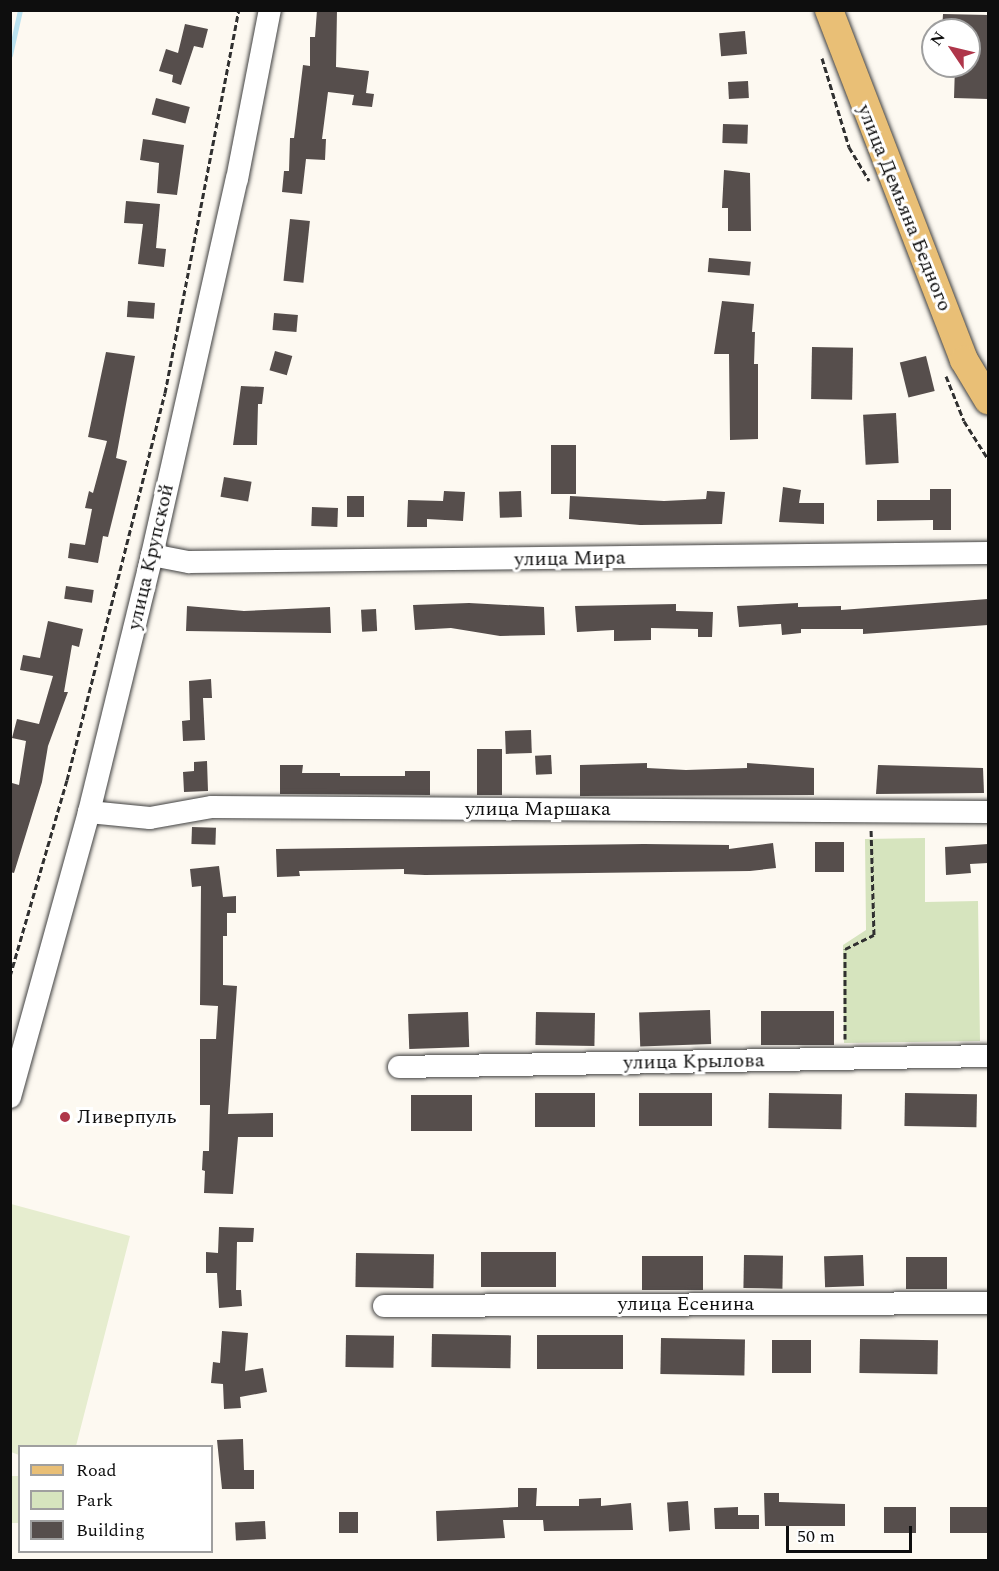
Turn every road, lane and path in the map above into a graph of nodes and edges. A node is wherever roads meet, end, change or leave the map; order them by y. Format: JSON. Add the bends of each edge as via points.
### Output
{"nodes":[{"id":1,"x":239,"y":10,"type":"edge"},
{"id":2,"x":270,"y":10,"type":"edge"},
{"id":3,"x":829,"y":10,"type":"edge"},
{"id":4,"x":988,"y":400,"type":"edge"},
{"id":5,"x":988,"y":553,"type":"edge"},
{"id":6,"x":152,"y":555,"type":"junction"},
{"id":7,"x":89,"y":812,"type":"junction"},
{"id":8,"x":871,"y":812,"type":"junction"},
{"id":9,"x":988,"y":812,"type":"edge"},
{"id":10,"x":10,"y":976,"type":"edge"},
{"id":11,"x":988,"y":1056,"type":"edge"},
{"id":12,"x":845,"y":1059,"type":"junction"},
{"id":13,"x":399,"y":1067,"type":"dead end"},
{"id":14,"x":10,"y":1097,"type":"edge"},
{"id":15,"x":988,"y":1303,"type":"edge"},
{"id":16,"x":384,"y":1306,"type":"dead end"}],
"edges":[{"from":1,"to":10,"type":"path","via":[[165,393],[67,780]]},
{"from":2,"to":6,"type":"street","name":"улица Крупской","via":[[237,179]]},
{"from":3,"to":4,"type":"main road","name":"улица Демьяна Бедного","via":[[964,360]]},
{"from":5,"to":6,"type":"street","name":"улица Мира","via":[[201,562]]},
{"from":6,"to":7,"type":"street","name":"улица Крупской"},
{"from":7,"to":8,"type":"street","name":"улица Маршака","via":[[150,818],[212,807]]},
{"from":7,"to":14,"type":"street","name":"улица Крупской"},
{"from":8,"to":9,"type":"street","name":"улица Маршака"},
{"from":8,"to":12,"type":"path","via":[[874,935],[845,949]]},
{"from":11,"to":12,"type":"street","name":"улица Крылова"},
{"from":12,"to":13,"type":"street","name":"улица Крылова"},
{"from":15,"to":16,"type":"street","name":"улица Есенина"}]}
